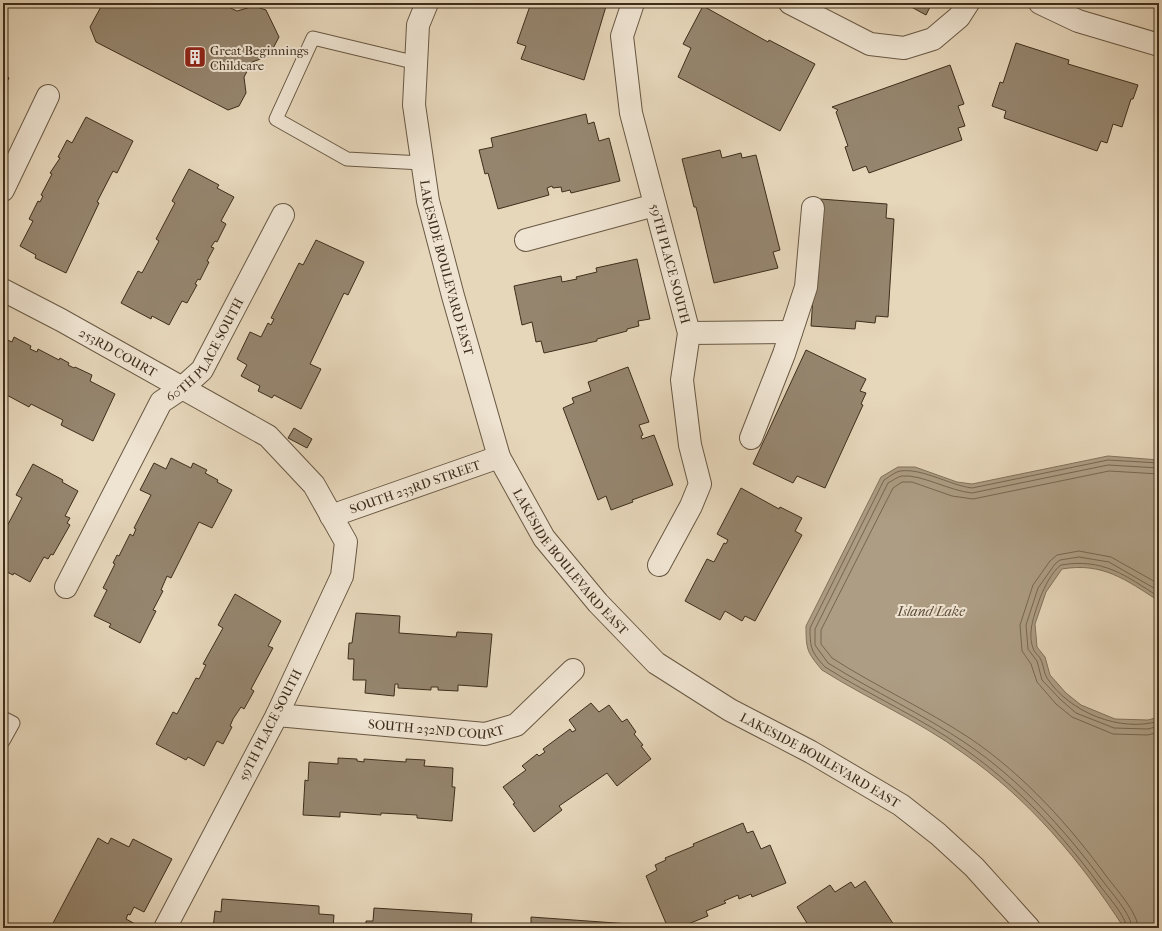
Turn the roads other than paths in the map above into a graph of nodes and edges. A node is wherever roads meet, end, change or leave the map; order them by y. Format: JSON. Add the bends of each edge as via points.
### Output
{"nodes":[{"id":1,"x":427,"y":3,"type":"edge"},
{"id":2,"x":633,"y":3,"type":"edge"},
{"id":3,"x":790,"y":3,"type":"edge"},
{"id":4,"x":968,"y":3,"type":"edge"},
{"id":5,"x":1040,"y":3,"type":"edge"},
{"id":6,"x":1159,"y":45,"type":"edge"},
{"id":7,"x":416,"y":63,"type":"junction"},
{"id":8,"x":48,"y":96,"type":"dead end"},
{"id":9,"x":422,"y":163,"type":"junction"},
{"id":10,"x":3,"y":190,"type":"edge"},
{"id":11,"x":655,"y":205,"type":"junction"},
{"id":12,"x":813,"y":208,"type":"dead end"},
{"id":13,"x":283,"y":215,"type":"dead end"},
{"id":14,"x":526,"y":240,"type":"dead end"},
{"id":15,"x":3,"y":290,"type":"edge"},
{"id":16,"x":791,"y":332,"type":"junction"},
{"id":17,"x":689,"y":333,"type":"junction"},
{"id":18,"x":182,"y":388,"type":"junction"},
{"id":19,"x":751,"y":438,"type":"dead end"},
{"id":20,"x":499,"y":457,"type":"junction"},
{"id":21,"x":332,"y":516,"type":"junction"},
{"id":22,"x":659,"y":565,"type":"dead end"},
{"id":23,"x":66,"y":587,"type":"dead end"},
{"id":24,"x":572,"y":670,"type":"dead end"},
{"id":25,"x":277,"y":715,"type":"junction"},
{"id":26,"x":3,"y":718,"type":"edge"},
{"id":27,"x":3,"y":741,"type":"edge"},
{"id":28,"x":165,"y":928,"type":"edge"},
{"id":29,"x":1028,"y":928,"type":"edge"}],
"edges":[{"from":1,"to":7,"type":"street","name":"LAKESIDE BOULEVARD EAST","via":[[418,25]]},
{"from":2,"to":11,"type":"street","name":"59TH PLACE SOUTH","via":[[622,36],[631,113]]},
{"from":3,"to":4,"type":"street","via":[[870,44],[904,48],[933,39],[959,17]]},
{"from":5,"to":6,"type":"street","via":[[1078,21]]},
{"from":7,"to":9,"type":"street","name":"LAKESIDE BOULEVARD EAST","via":[[414,105]]},
{"from":7,"to":9,"type":"lane","via":[[313,38],[276,119],[347,159]]},
{"from":8,"to":10,"type":"street"},
{"from":9,"to":20,"type":"street","name":"LAKESIDE BOULEVARD EAST","via":[[428,201]]},
{"from":11,"to":14,"type":"street"},
{"from":11,"to":17,"type":"street","name":"59TH PLACE SOUTH"},
{"from":12,"to":16,"type":"street","via":[[806,288]]},
{"from":13,"to":18,"type":"street","name":"60TH PLACE SOUTH","via":[[202,370]]},
{"from":15,"to":18,"type":"street","name":"253RD COURT"},
{"from":16,"to":17,"type":"street"},
{"from":16,"to":19,"type":"street"},
{"from":17,"to":22,"type":"street","name":"59TH PLACE SOUTH","via":[[682,380],[690,444],[700,484]]},
{"from":18,"to":21,"type":"street","name":"253RD COURT","via":[[268,436],[314,485]]},
{"from":18,"to":23,"type":"street","name":"60TH PLACE SOUTH","via":[[161,402]]},
{"from":20,"to":21,"type":"street","name":"SOUTH 233RD STREET"},
{"from":20,"to":29,"type":"street","name":"LAKESIDE BOULEVARD EAST","via":[[544,538],[598,603],[656,663],[730,710],[811,752],[901,805],[974,867]]},
{"from":21,"to":25,"type":"street","name":"59TH PLACE SOUTH","via":[[346,542],[342,576]]},
{"from":24,"to":25,"type":"street","name":"SOUTH 232ND COURT","via":[[516,725],[485,734]]},
{"from":25,"to":28,"type":"street","name":"59TH PLACE SOUTH"},
{"from":26,"to":27,"type":"lane","via":[[12,723]]}]}
